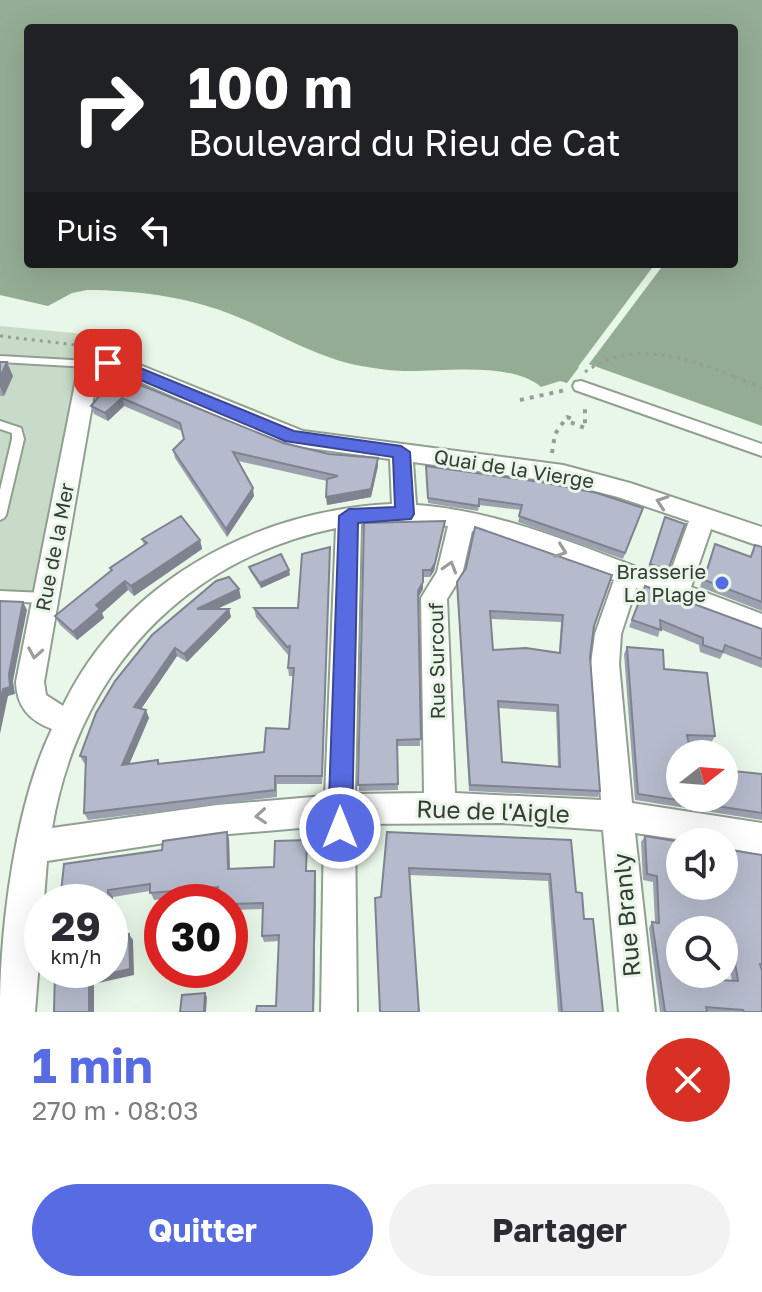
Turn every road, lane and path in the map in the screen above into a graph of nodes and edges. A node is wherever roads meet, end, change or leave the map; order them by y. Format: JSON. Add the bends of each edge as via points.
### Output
{"nodes":[{"id":1,"x":0,"y":336,"type":"edge"},
{"id":2,"x":119,"y":344,"type":"dead end"},
{"id":3,"x":0,"y":359,"type":"edge"},
{"id":4,"x":95,"y":364,"type":"junction"},
{"id":5,"x":583,"y":379,"type":"junction"},
{"id":6,"x":762,"y":388,"type":"edge"},
{"id":7,"x":520,"y":400,"type":"dead end"},
{"id":8,"x":587,"y":405,"type":"dead end"},
{"id":9,"x":0,"y":425,"type":"edge"},
{"id":10,"x":762,"y":450,"type":"edge"},
{"id":11,"x":401,"y":452,"type":"junction"},
{"id":12,"x":548,"y":471,"type":"junction"},
{"id":13,"x":405,"y":514,"type":"junction"},
{"id":14,"x":0,"y":515,"type":"edge"},
{"id":15,"x":349,"y":516,"type":"junction"},
{"id":16,"x":703,"y":517,"type":"junction"},
{"id":17,"x":462,"y":520,"type":"junction"},
{"id":18,"x":762,"y":537,"type":"edge"},
{"id":19,"x":628,"y":575,"type":"junction"},
{"id":20,"x":676,"y":592,"type":"junction"},
{"id":21,"x":0,"y":596,"type":"edge"},
{"id":22,"x":45,"y":598,"type":"junction"},
{"id":23,"x":762,"y":625,"type":"edge"},
{"id":24,"x":68,"y":721,"type":"junction"},
{"id":25,"x":440,"y":808,"type":"junction"},
{"id":26,"x":340,"y":810,"type":"junction"},
{"id":27,"x":618,"y":818,"type":"junction"},
{"id":28,"x":762,"y":839,"type":"edge"},
{"id":29,"x":33,"y":847,"type":"junction"},
{"id":30,"x":17,"y":1012,"type":"edge"},
{"id":31,"x":339,"y":1012,"type":"edge"},
{"id":32,"x":637,"y":1012,"type":"edge"}],
"edges":[{"from":1,"to":2,"type":"path","via":[[71,347]]},
{"from":3,"to":4,"type":"lane"},
{"from":4,"to":11,"type":"street","name":"Quai de la Vierge","via":[[123,366],[291,437]]},
{"from":4,"to":22,"type":"street","name":"Rue de la Mer"},
{"from":5,"to":6,"type":"path","via":[[590,366],[620,351],[635,351],[690,362]]},
{"from":5,"to":7,"type":"path","via":[[567,390]]},
{"from":5,"to":10,"type":"street"},
{"from":8,"to":12,"type":"path","via":[[585,428],[567,417],[557,429]]},
{"from":9,"to":14,"type":"lane","via":[[17,431],[18,439]]},
{"from":11,"to":12,"type":"street","name":"Quai de la Vierge"},
{"from":11,"to":13,"type":"street"},
{"from":16,"to":12,"type":"street","name":"Quai de la Vierge","one_way":true,"via":[[603,483]]},
{"from":13,"to":15,"type":"street"},
{"from":13,"to":17,"type":"street"},
{"from":15,"to":24,"type":"street","via":[[267,537],[177,586],[116,643]]},
{"from":15,"to":26,"type":"street"},
{"from":16,"to":18,"type":"street","name":"Quai de la Vierge"},
{"from":16,"to":20,"type":"street"},
{"from":17,"to":19,"type":"street","one_way":true},
{"from":25,"to":17,"type":"street","name":"Rue Surcouf","one_way":true,"via":[[434,598],[449,575]]},
{"from":19,"to":20,"type":"street"},
{"from":19,"to":27,"type":"street","name":"Rue Branly","via":[[606,649]]},
{"from":20,"to":23,"type":"street"},
{"from":21,"to":22,"type":"lane"},
{"from":22,"to":24,"type":"street","name":"Rue de la Mer","one_way":true,"via":[[31,699],[39,710]]},
{"from":24,"to":29,"type":"street","via":[[52,761]]},
{"from":25,"to":26,"type":"street","name":"Rue de l'Aigle"},
{"from":25,"to":27,"type":"street","name":"Rue de l'Aigle"},
{"from":26,"to":29,"type":"street","name":"Rue de l'Aigle","one_way":true,"via":[[204,822]]},
{"from":26,"to":31,"type":"street"},
{"from":27,"to":28,"type":"street","name":"Rue de l'Aigle"},
{"from":27,"to":32,"type":"street","name":"Rue Branly"},
{"from":29,"to":30,"type":"street"}]}
